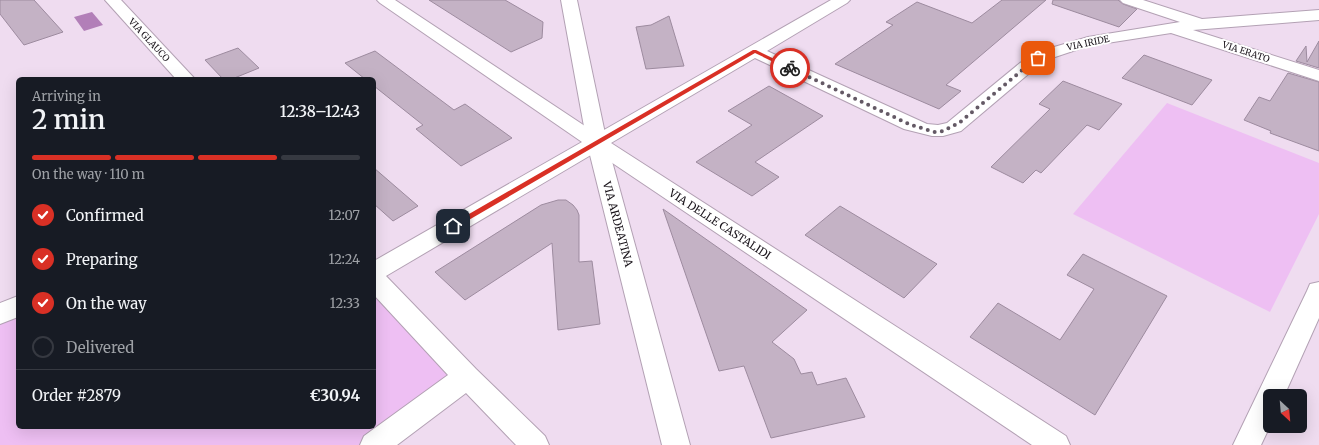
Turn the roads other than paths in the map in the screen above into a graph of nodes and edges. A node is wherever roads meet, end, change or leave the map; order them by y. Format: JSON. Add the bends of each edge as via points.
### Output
{"nodes":[{"id":1,"x":112,"y":0,"type":"edge"},
{"id":2,"x":385,"y":0,"type":"edge"},
{"id":3,"x":569,"y":0,"type":"edge"},
{"id":4,"x":842,"y":0,"type":"edge"},
{"id":5,"x":1128,"y":0,"type":"edge"},
{"id":6,"x":1319,"y":15,"type":"edge"},
{"id":7,"x":1201,"y":24,"type":"junction"},
{"id":8,"x":1172,"y":28,"type":"junction"},
{"id":9,"x":754,"y":51,"type":"junction"},
{"id":10,"x":1319,"y":76,"type":"edge"},
{"id":11,"x":184,"y":77,"type":"edge"},
{"id":12,"x":597,"y":143,"type":"junction"},
{"id":13,"x":376,"y":271,"type":"edge"},
{"id":14,"x":376,"y":281,"type":"edge"},
{"id":15,"x":1319,"y":291,"type":"edge"},
{"id":16,"x":16,"y":307,"type":"edge"},
{"id":17,"x":0,"y":314,"type":"edge"},
{"id":18,"x":467,"y":377,"type":"junction"},
{"id":19,"x":374,"y":445,"type":"edge"},
{"id":20,"x":535,"y":445,"type":"edge"},
{"id":21,"x":676,"y":445,"type":"edge"},
{"id":22,"x":1056,"y":445,"type":"edge"},
{"id":23,"x":1247,"y":445,"type":"edge"}],
"edges":[{"from":1,"to":11,"type":"street","name":"VIA GLAUCO"},
{"from":2,"to":12,"type":"street","name":"VIA DELLE CASTALIDI"},
{"from":3,"to":12,"type":"street","name":"VIA ARDEATINA"},
{"from":4,"to":9,"type":"street"},
{"from":5,"to":7,"type":"street"},
{"from":6,"to":7,"type":"street","name":"VIA IRIDE"},
{"from":7,"to":8,"type":"street","name":"VIA IRIDE"},
{"from":8,"to":9,"type":"street","name":"VIA IRIDE","via":[[1088,41],[1047,54],[1026,67],[959,123],[935,132],[911,125]]},
{"from":8,"to":10,"type":"street","name":"VIA ERATO"},
{"from":9,"to":12,"type":"street"},
{"from":12,"to":13,"type":"street"},
{"from":12,"to":21,"type":"street","name":"VIA ARDEATINA"},
{"from":12,"to":22,"type":"street","name":"VIA DELLE CASTALIDI"},
{"from":14,"to":18,"type":"street"},
{"from":15,"to":23,"type":"street"},
{"from":16,"to":17,"type":"street"},
{"from":18,"to":19,"type":"street"},
{"from":18,"to":20,"type":"street"}]}
